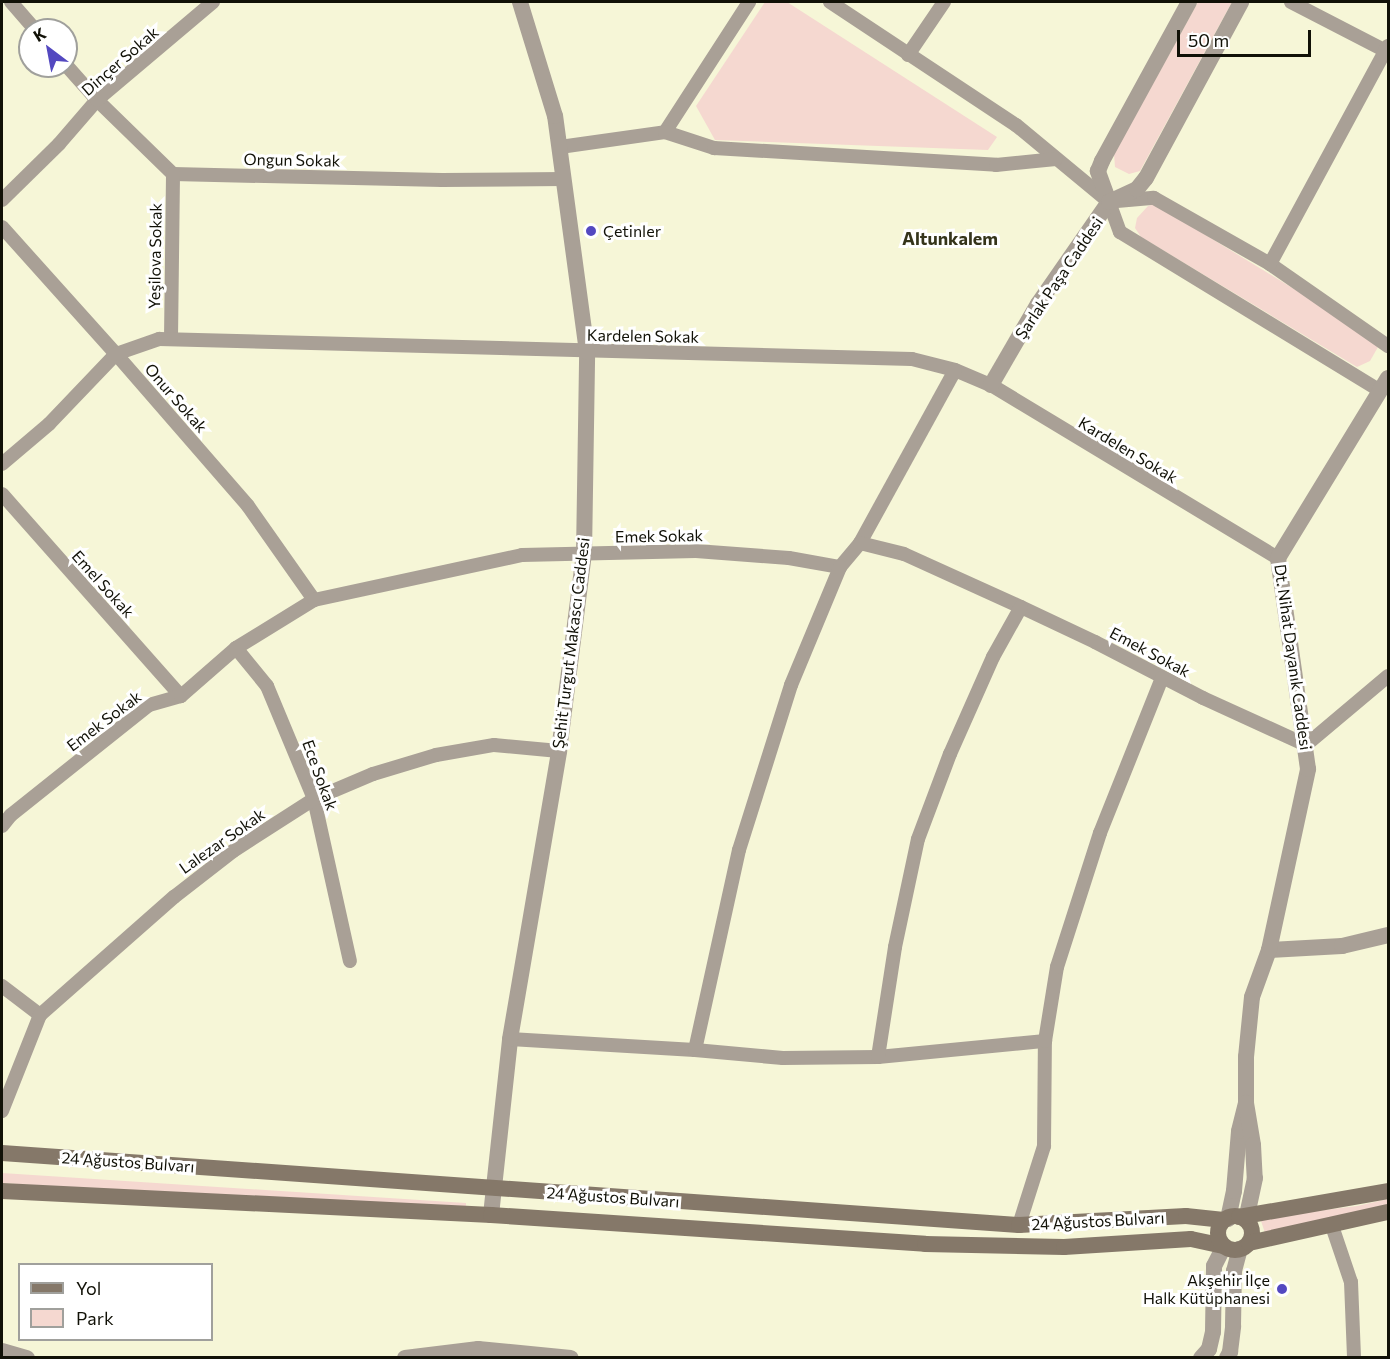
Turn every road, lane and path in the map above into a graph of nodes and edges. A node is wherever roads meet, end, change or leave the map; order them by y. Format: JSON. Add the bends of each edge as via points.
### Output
{"nodes":[{"id":1,"x":11,"y":2,"type":"edge"},
{"id":2,"x":213,"y":2,"type":"edge"},
{"id":3,"x":520,"y":2,"type":"edge"},
{"id":4,"x":749,"y":2,"type":"edge"},
{"id":5,"x":830,"y":2,"type":"edge"},
{"id":6,"x":944,"y":2,"type":"edge"},
{"id":7,"x":1189,"y":2,"type":"edge"},
{"id":8,"x":1241,"y":2,"type":"edge"},
{"id":9,"x":1291,"y":2,"type":"edge"},
{"id":10,"x":25,"y":18,"type":"edge"},
{"id":11,"x":1388,"y":49,"type":"edge"},
{"id":12,"x":909,"y":55,"type":"junction"},
{"id":13,"x":78,"y":78,"type":"edge"},
{"id":14,"x":97,"y":100,"type":"junction"},
{"id":15,"x":665,"y":132,"type":"junction"},
{"id":16,"x":560,"y":147,"type":"junction"},
{"id":17,"x":1056,"y":159,"type":"junction"},
{"id":18,"x":173,"y":174,"type":"junction"},
{"id":19,"x":564,"y":179,"type":"junction"},
{"id":20,"x":2,"y":200,"type":"edge"},
{"id":21,"x":1109,"y":202,"type":"junction"},
{"id":22,"x":2,"y":227,"type":"edge"},
{"id":23,"x":1270,"y":264,"type":"junction"},
{"id":24,"x":171,"y":339,"type":"junction"},
{"id":25,"x":1389,"y":346,"type":"edge"},
{"id":26,"x":587,"y":352,"type":"junction"},
{"id":27,"x":116,"y":354,"type":"junction"},
{"id":28,"x":955,"y":370,"type":"junction"},
{"id":29,"x":991,"y":385,"type":"junction"},
{"id":30,"x":1385,"y":385,"type":"edge"},
{"id":31,"x":2,"y":464,"type":"edge"},
{"id":32,"x":2,"y":494,"type":"edge"},
{"id":33,"x":860,"y":543,"type":"junction"},
{"id":34,"x":584,"y":554,"type":"junction"},
{"id":35,"x":1278,"y":558,"type":"junction"},
{"id":36,"x":840,"y":567,"type":"junction"},
{"id":37,"x":315,"y":600,"type":"junction"},
{"id":38,"x":1021,"y":607,"type":"junction"},
{"id":39,"x":236,"y":648,"type":"junction"},
{"id":40,"x":1389,"y":676,"type":"edge"},
{"id":41,"x":1162,"y":678,"type":"junction"},
{"id":42,"x":181,"y":696,"type":"junction"},
{"id":43,"x":1306,"y":745,"type":"junction"},
{"id":44,"x":559,"y":751,"type":"junction"},
{"id":45,"x":314,"y":799,"type":"junction"},
{"id":46,"x":6,"y":809,"type":"edge"},
{"id":47,"x":2,"y":826,"type":"edge"},
{"id":48,"x":1389,"y":934,"type":"edge"},
{"id":49,"x":1269,"y":950,"type":"junction"},
{"id":50,"x":350,"y":961,"type":"dead end"},
{"id":51,"x":2,"y":986,"type":"edge"},
{"id":52,"x":40,"y":1015,"type":"junction"},
{"id":53,"x":510,"y":1039,"type":"junction"},
{"id":54,"x":1045,"y":1041,"type":"junction"},
{"id":55,"x":695,"y":1050,"type":"junction"},
{"id":56,"x":878,"y":1057,"type":"junction"},
{"id":57,"x":2,"y":1111,"type":"edge"},
{"id":58,"x":2,"y":1153,"type":"edge"},
{"id":59,"x":494,"y":1187,"type":"junction"},
{"id":60,"x":2,"y":1191,"type":"edge"},
{"id":61,"x":1389,"y":1191,"type":"edge"},
{"id":62,"x":1389,"y":1212,"type":"edge"},
{"id":63,"x":490,"y":1215,"type":"junction"},
{"id":64,"x":1237,"y":1218,"type":"junction"},
{"id":65,"x":1020,"y":1225,"type":"junction"},
{"id":66,"x":1332,"y":1226,"type":"junction"},
{"id":67,"x":1238,"y":1246,"type":"junction"},
{"id":68,"x":2,"y":1351,"type":"edge"},
{"id":69,"x":463,"y":1354,"type":"edge"},
{"id":70,"x":27,"y":1358,"type":"edge"},
{"id":71,"x":405,"y":1358,"type":"edge"},
{"id":72,"x":571,"y":1358,"type":"edge"},
{"id":73,"x":1201,"y":1358,"type":"edge"},
{"id":74,"x":1227,"y":1358,"type":"edge"},
{"id":75,"x":1354,"y":1358,"type":"edge"}],
"edges":[{"from":1,"to":10,"type":"street"},
{"from":2,"to":14,"type":"street","name":"Dinçer Sokak"},
{"from":3,"to":16,"type":"street","name":"Şehit Turgut Makascı Caddesi","via":[[545,77]]},
{"from":4,"to":15,"type":"street"},
{"from":5,"to":12,"type":"street"},
{"from":6,"to":12,"type":"street"},
{"from":7,"to":21,"type":"street","name":"Şarlak Paşa Caddesi","via":[[1102,160],[1098,171]]},
{"from":8,"to":21,"type":"street","name":"Şarlak Paşa Caddesi","via":[[1146,178],[1137,189]]},
{"from":9,"to":11,"type":"street"},
{"from":11,"to":23,"type":"street"},
{"from":12,"to":17,"type":"street","via":[[1016,125]]},
{"from":13,"to":14,"type":"street"},
{"from":14,"to":18,"type":"street"},
{"from":14,"to":20,"type":"street","name":"Dinçer Sokak"},
{"from":15,"to":16,"type":"street"},
{"from":15,"to":17,"type":"street","via":[[714,148],[996,165]]},
{"from":16,"to":19,"type":"street","name":"Şehit Turgut Makascı Caddesi"},
{"from":17,"to":21,"type":"street"},
{"from":18,"to":19,"type":"street","name":"Ongun Sokak"},
{"from":18,"to":24,"type":"street","name":"Yeşilova Sokak"},
{"from":19,"to":26,"type":"street","name":"Şehit Turgut Makascı Caddesi"},
{"from":21,"to":23,"type":"street","via":[[1154,198]]},
{"from":21,"to":29,"type":"street","name":"Şarlak Paşa Caddesi","via":[[1038,304]]},
{"from":21,"to":30,"type":"street","via":[[1120,232]]},
{"from":22,"to":27,"type":"street","name":"Onur Sokak"},
{"from":23,"to":25,"type":"street"},
{"from":24,"to":26,"type":"street","name":"Kardelen Sokak"},
{"from":24,"to":27,"type":"street","name":"Kardelen Sokak","via":[[159,339]]},
{"from":26,"to":28,"type":"street","name":"Kardelen Sokak","via":[[912,359]]},
{"from":26,"to":34,"type":"street","name":"Şehit Turgut Makascı Caddesi"},
{"from":27,"to":31,"type":"street","name":"Kardelen Sokak","via":[[49,424]]},
{"from":27,"to":37,"type":"street","name":"Onur Sokak","via":[[248,506]]},
{"from":28,"to":29,"type":"street","name":"Kardelen Sokak"},
{"from":28,"to":33,"type":"street"},
{"from":29,"to":35,"type":"street","name":"Kardelen Sokak"},
{"from":30,"to":35,"type":"street","name":"Dt. Nihat Dayanık Caddesi"},
{"from":32,"to":42,"type":"street","name":"Emel Sokak"},
{"from":33,"to":36,"type":"street"},
{"from":33,"to":38,"type":"street","name":"Emek Sokak","via":[[904,554]]},
{"from":34,"to":36,"type":"street","name":"Emek Sokak","via":[[696,551],[789,558]]},
{"from":34,"to":37,"type":"street","name":"Emek Sokak","via":[[522,555]]},
{"from":34,"to":44,"type":"street","name":"Şehit Turgut Makascı Caddesi"},
{"from":35,"to":43,"type":"street","name":"Dt. Nihat Dayanık Caddesi"},
{"from":36,"to":55,"type":"street","via":[[791,685],[742,840]]},
{"from":37,"to":39,"type":"street","name":"Emek Sokak"},
{"from":38,"to":41,"type":"street","name":"Emek Sokak"},
{"from":38,"to":56,"type":"street","via":[[993,657],[918,839],[895,947]]},
{"from":39,"to":42,"type":"street","name":"Emek Sokak"},
{"from":39,"to":45,"type":"street","name":"Ece Sokak","via":[[267,686]]},
{"from":40,"to":43,"type":"street"},
{"from":41,"to":43,"type":"street","name":"Emek Sokak"},
{"from":41,"to":54,"type":"street","via":[[1077,900],[1057,967]]},
{"from":42,"to":46,"type":"street","name":"Emek Sokak","via":[[149,705]]},
{"from":43,"to":49,"type":"street","name":"Dt. Nihat Dayanık Caddesi","via":[[1308,769]]},
{"from":44,"to":45,"type":"street","name":"Lalezar Sokak","via":[[495,745],[436,754],[373,774]]},
{"from":44,"to":53,"type":"street","name":"Şehit Turgut Makascı Caddesi"},
{"from":45,"to":50,"type":"street","name":"Ece Sokak"},
{"from":45,"to":52,"type":"street","name":"Lalezar Sokak","via":[[233,850]]},
{"from":46,"to":47,"type":"street","name":"Emek Sokak"},
{"from":48,"to":49,"type":"street","via":[[1341,946]]},
{"from":49,"to":64,"type":"street","name":"Dt. Nihat Dayanık Caddesi","via":[[1251,1009],[1246,1103],[1239,1131],[1234,1191]]},
{"from":51,"to":52,"type":"street"},
{"from":52,"to":57,"type":"street","name":"Lalezar Sokak"},
{"from":53,"to":55,"type":"street"},
{"from":53,"to":59,"type":"street","name":"Şehit Turgut Makascı Caddesi"},
{"from":54,"to":56,"type":"street"},
{"from":54,"to":65,"type":"street","via":[[1044,1146]]},
{"from":55,"to":56,"type":"street","via":[[783,1058]]},
{"from":58,"to":59,"type":"main road","name":"24 Ağustos Bulvarı"},
{"from":59,"to":63,"type":"street","name":"Şehit Turgut Makascı Caddesi"},
{"from":59,"to":65,"type":"main road","name":"24 Ağustos Bulvarı"},
{"from":60,"to":63,"type":"main road","name":"24 Ağustos Bulvarı"},
{"from":61,"to":64,"type":"main road","name":"24 Ağustos Bulvarı"},
{"from":62,"to":66,"type":"main road","name":"24 Ağustos Bulvarı"},
{"from":63,"to":67,"type":"main road","name":"24 Ağustos Bulvarı","via":[[925,1244],[1064,1247],[1191,1239]]},
{"from":64,"to":65,"type":"main road","name":"24 Ağustos Bulvarı","via":[[1186,1216]]},
{"from":64,"to":67,"type":"main road","via":[[1252,1231]]},
{"from":64,"to":67,"type":"main road","via":[[1219,1231]]},
{"from":66,"to":67,"type":"main road","name":"24 Ağustos Bulvarı"},
{"from":66,"to":75,"type":"street","via":[[1351,1282]]},
{"from":67,"to":73,"type":"street","via":[[1214,1266],[1213,1332],[1209,1349]]},
{"from":67,"to":74,"type":"street"},
{"from":68,"to":70,"type":"street"},
{"from":69,"to":71,"type":"street"},
{"from":69,"to":72,"type":"street","via":[[498,1349]]}]}
